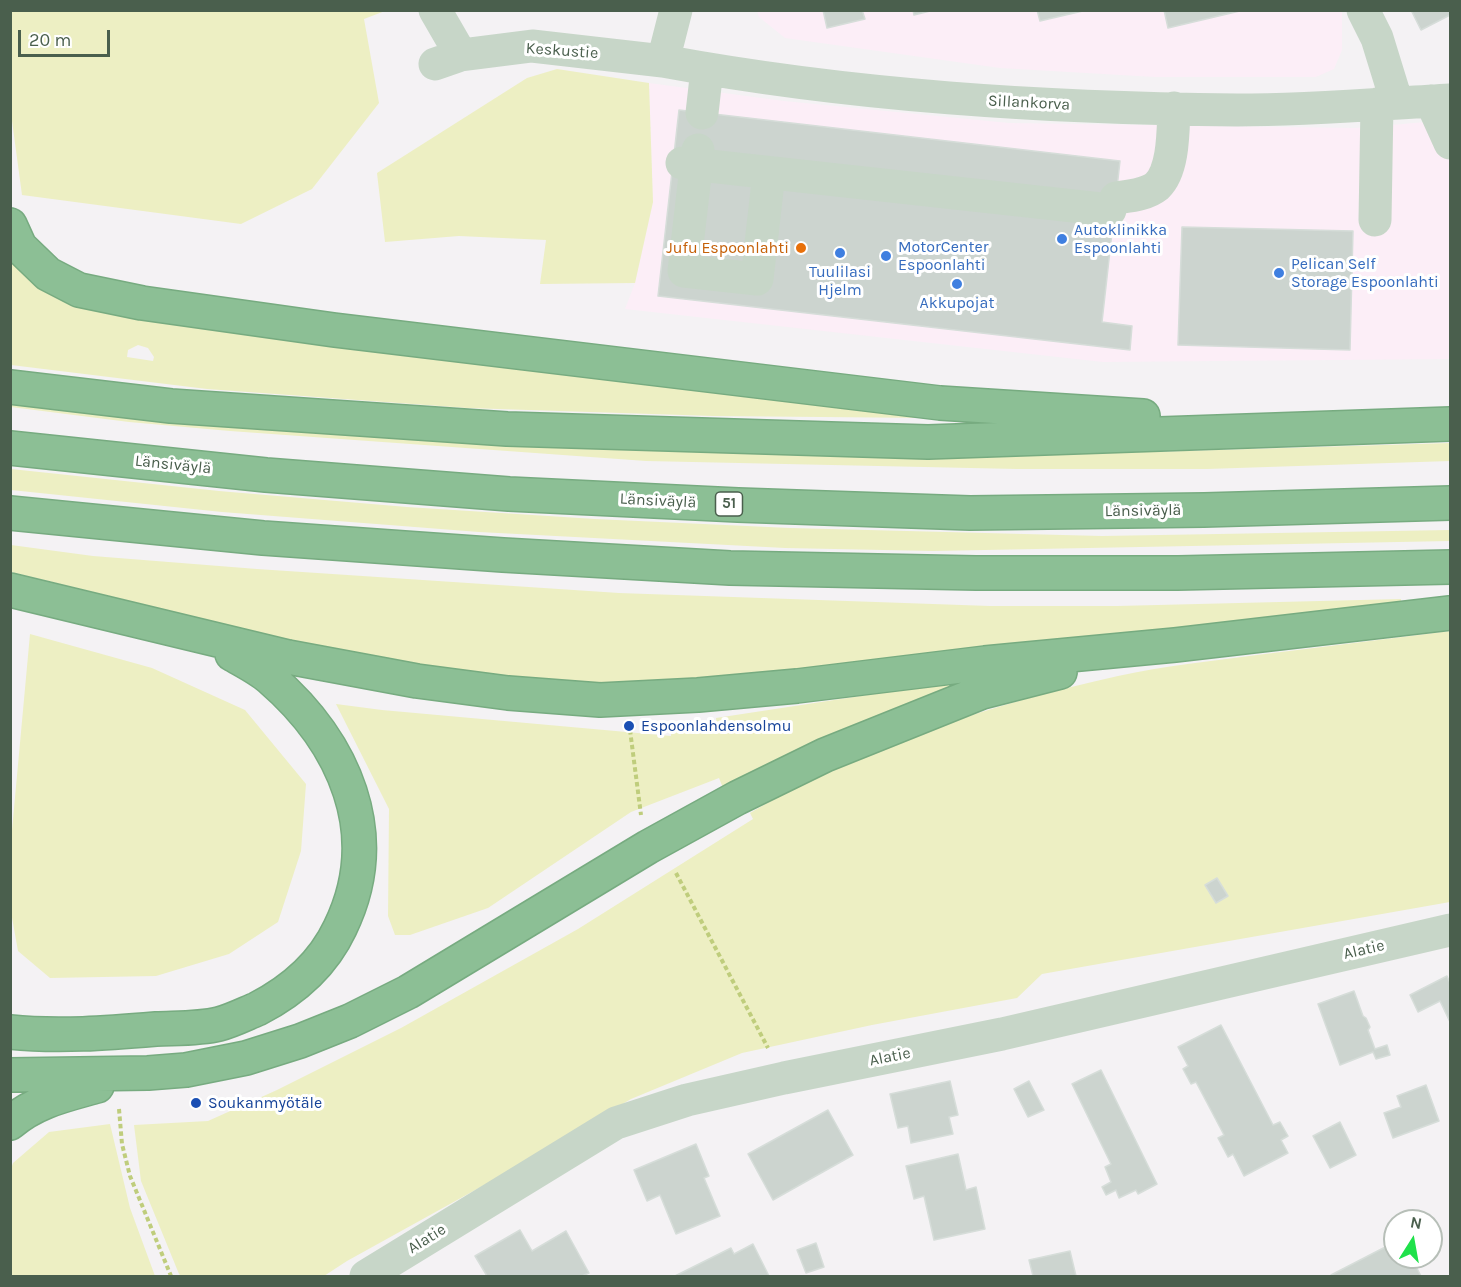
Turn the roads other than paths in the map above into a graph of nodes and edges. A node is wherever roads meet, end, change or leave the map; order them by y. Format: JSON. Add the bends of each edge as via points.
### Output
{"nodes":[{"id":1,"x":435,"y":10,"type":"edge"},
{"id":2,"x":464,"y":10,"type":"edge"},
{"id":3,"x":676,"y":10,"type":"edge"},
{"id":4,"x":1363,"y":10,"type":"edge"},
{"id":5,"x":448,"y":60,"type":"junction"},
{"id":6,"x":663,"y":61,"type":"junction"},
{"id":7,"x":707,"y":69,"type":"junction"},
{"id":8,"x":1441,"y":101,"type":"edge"},
{"id":9,"x":1387,"y":103,"type":"junction"},
{"id":10,"x":1174,"y":108,"type":"junction"},
{"id":11,"x":702,"y":113,"type":"dead end"},
{"id":12,"x":1450,"y":143,"type":"edge"},
{"id":13,"x":769,"y":173,"type":"junction"},
{"id":14,"x":1375,"y":220,"type":"dead end"},
{"id":15,"x":10,"y":225,"type":"edge"},
{"id":16,"x":10,"y":387,"type":"edge"},
{"id":17,"x":1450,"y":424,"type":"edge"},
{"id":18,"x":1276,"y":430,"type":"junction"},
{"id":19,"x":10,"y":448,"type":"edge"},
{"id":20,"x":1450,"y":503,"type":"edge"},
{"id":21,"x":10,"y":513,"type":"edge"},
{"id":22,"x":1450,"y":567,"type":"edge"},
{"id":23,"x":10,"y":590,"type":"edge"},
{"id":24,"x":1450,"y":613,"type":"edge"},
{"id":25,"x":175,"y":630,"type":"junction"},
{"id":26,"x":1175,"y":645,"type":"junction"},
{"id":27,"x":1450,"y":930,"type":"edge"},
{"id":28,"x":10,"y":1032,"type":"edge"},
{"id":29,"x":148,"y":1072,"type":"junction"},
{"id":30,"x":10,"y":1075,"type":"edge"},
{"id":31,"x":10,"y":1123,"type":"edge"},
{"id":32,"x":366,"y":1276,"type":"edge"}],
"edges":[{"from":1,"to":5,"type":"street"},
{"from":2,"to":5,"type":"street"},
{"from":3,"to":6,"type":"street"},
{"from":4,"to":9,"type":"street","via":[[1377,38]]},
{"from":5,"to":6,"type":"street","name":"Keskustie","via":[[532,46]]},
{"from":6,"to":7,"type":"street","name":"Sillankorva"},
{"from":7,"to":10,"type":"street","name":"Sillankorva","via":[[902,95]]},
{"from":7,"to":11,"type":"street"},
{"from":8,"to":9,"type":"street","name":"Sillankorva"},
{"from":8,"to":12,"type":"street"},
{"from":9,"to":10,"type":"street","name":"Sillankorva","via":[[1239,110]]},
{"from":9,"to":14,"type":"street"},
{"from":10,"to":13,"type":"street","via":[[1167,172],[1156,186],[1113,204]]},
{"from":13,"to":13,"type":"street","via":[[757,279],[684,271],[692,159]]},
{"from":15,"to":18,"type":"highway","via":[[20,247],[48,274],[79,290],[142,303],[940,404],[1145,416]]},
{"from":16,"to":18,"type":"highway","via":[[171,405],[507,429],[928,442]]},
{"from":17,"to":18,"type":"highway"},
{"from":19,"to":20,"type":"highway","name":"Länsiväylä","number":"51","via":[[266,475],[509,494],[750,505],[970,513]]},
{"from":21,"to":22,"type":"highway","via":[[263,538],[730,568],[1154,573]]},
{"from":23,"to":25,"type":"highway"},
{"from":24,"to":26,"type":"highway"},
{"from":25,"to":26,"type":"highway","via":[[288,657],[417,681],[600,700],[753,690]]},
{"from":25,"to":28,"type":"highway","via":[[233,655],[269,676],[303,710],[332,752],[345,774],[358,815],[358,865],[348,912],[334,941],[303,978],[284,994],[219,1024],[116,1032]]},
{"from":26,"to":29,"type":"highway","via":[[982,692],[825,755],[658,842],[408,992],[350,1021],[246,1058],[186,1070]]},
{"from":27,"to":32,"type":"street","name":"Alatie","via":[[1002,1034],[687,1100],[616,1123]]},
{"from":29,"to":30,"type":"highway"},
{"from":29,"to":31,"type":"highway","via":[[49,1099]]}]}
